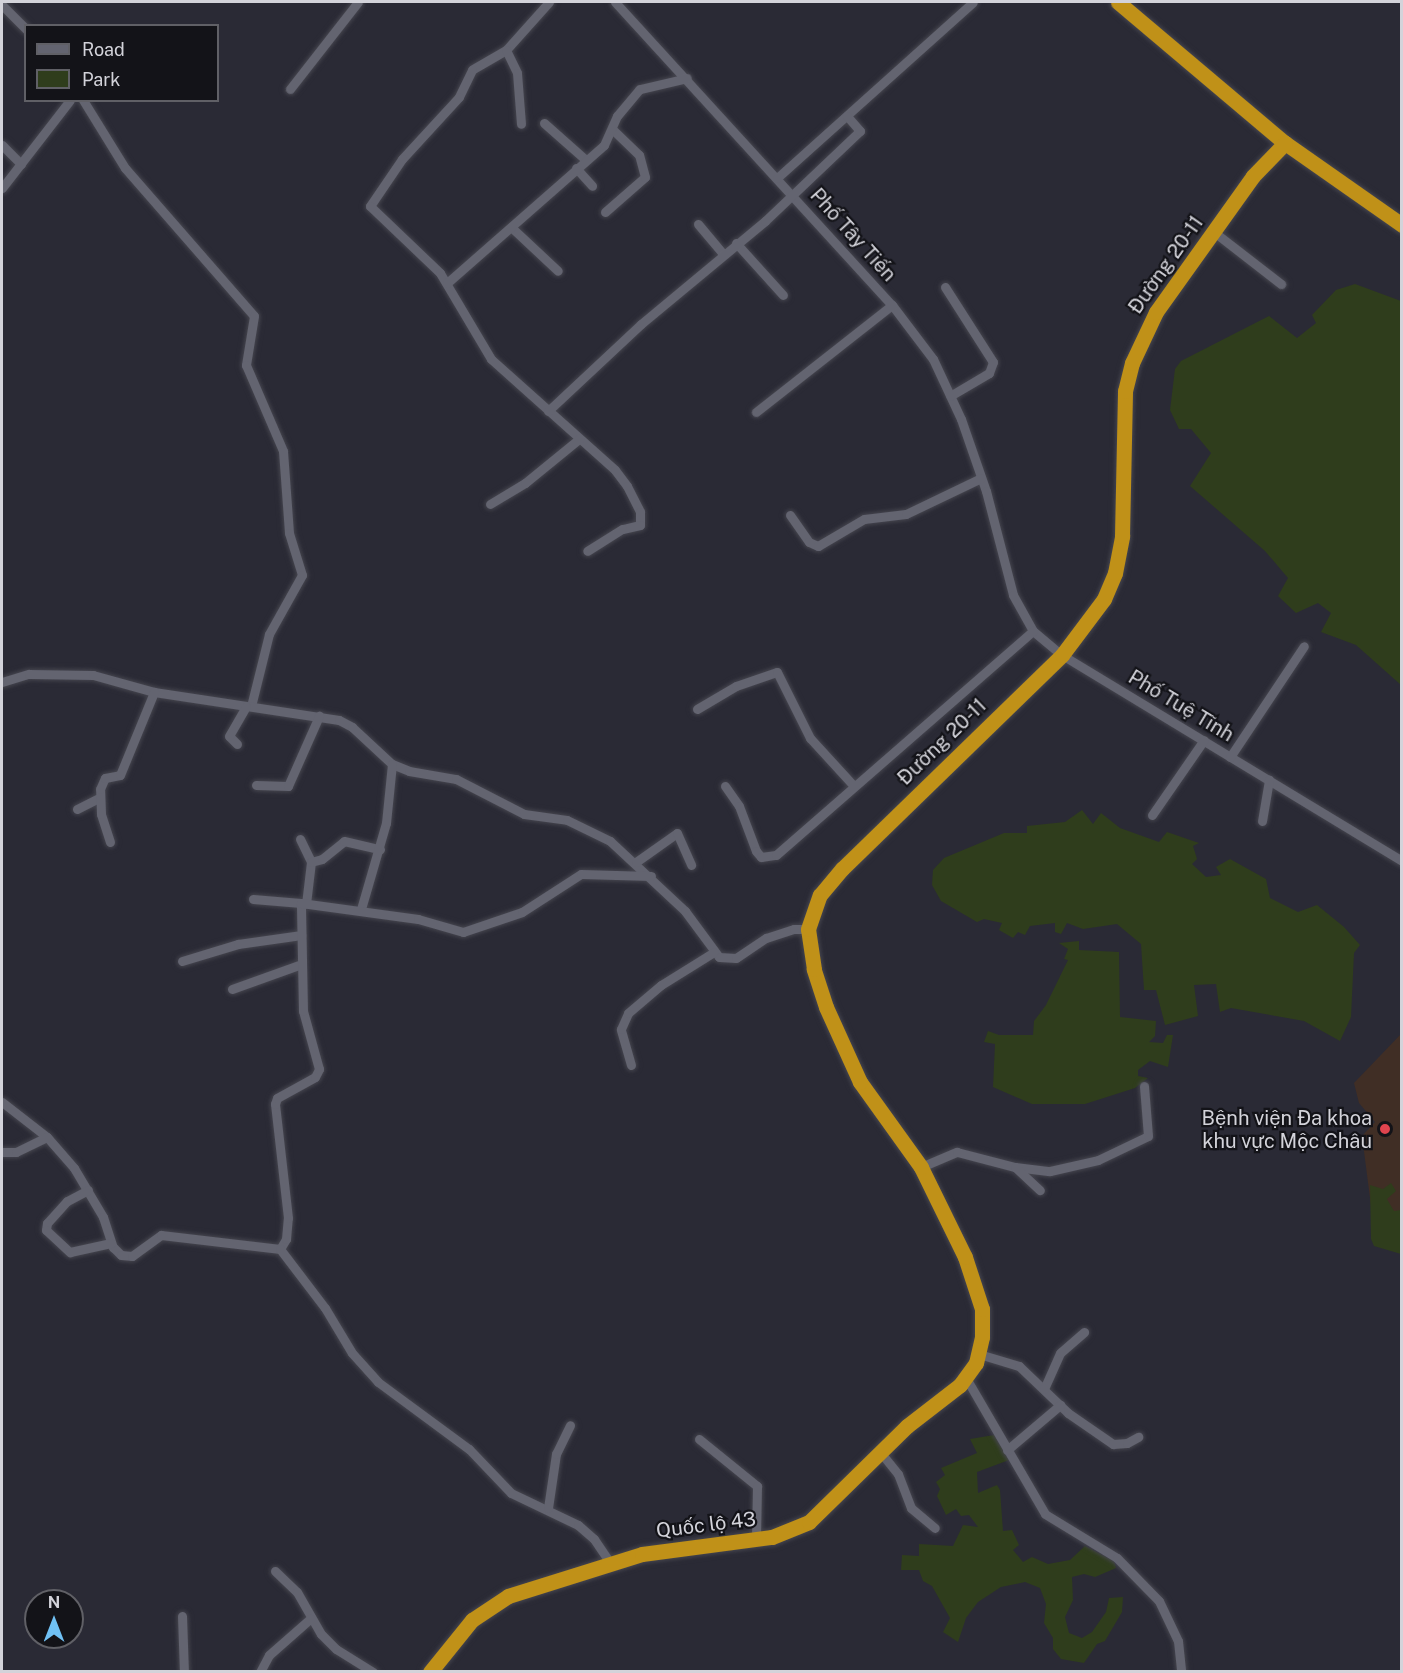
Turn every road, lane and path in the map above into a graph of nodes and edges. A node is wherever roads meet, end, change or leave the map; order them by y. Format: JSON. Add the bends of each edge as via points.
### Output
{"nodes":[{"id":1,"x":358,"y":2,"type":"edge"},
{"id":2,"x":549,"y":2,"type":"edge"},
{"id":3,"x":615,"y":2,"type":"edge"},
{"id":4,"x":973,"y":2,"type":"edge"},
{"id":5,"x":1118,"y":2,"type":"edge"},
{"id":6,"x":2,"y":5,"type":"edge"},
{"id":7,"x":24,"y":27,"type":"edge"},
{"id":8,"x":506,"y":50,"type":"junction"},
{"id":9,"x":687,"y":78,"type":"junction"},
{"id":10,"x":290,"y":89,"type":"dead end"},
{"id":11,"x":68,"y":102,"type":"edge"},
{"id":12,"x":84,"y":102,"type":"edge"},
{"id":13,"x":847,"y":116,"type":"junction"},
{"id":14,"x":521,"y":123,"type":"dead end"},
{"id":15,"x":544,"y":123,"type":"dead end"},
{"id":16,"x":612,"y":129,"type":"junction"},
{"id":17,"x":1285,"y":144,"type":"junction"},
{"id":18,"x":2,"y":145,"type":"edge"},
{"id":19,"x":586,"y":160,"type":"junction"},
{"id":20,"x":21,"y":164,"type":"junction"},
{"id":21,"x":576,"y":168,"type":"junction"},
{"id":22,"x":777,"y":178,"type":"junction"},
{"id":23,"x":592,"y":186,"type":"dead end"},
{"id":24,"x":2,"y":188,"type":"edge"},
{"id":25,"x":793,"y":195,"type":"junction"},
{"id":26,"x":605,"y":212,"type":"dead end"},
{"id":27,"x":698,"y":225,"type":"dead end"},
{"id":28,"x":1401,"y":225,"type":"edge"},
{"id":29,"x":511,"y":227,"type":"junction"},
{"id":30,"x":1215,"y":232,"type":"junction"},
{"id":31,"x":736,"y":243,"type":"junction"},
{"id":32,"x":723,"y":254,"type":"junction"},
{"id":33,"x":558,"y":271,"type":"dead end"},
{"id":34,"x":447,"y":283,"type":"junction"},
{"id":35,"x":1281,"y":284,"type":"dead end"},
{"id":36,"x":945,"y":287,"type":"dead end"},
{"id":37,"x":783,"y":295,"type":"dead end"},
{"id":38,"x":892,"y":305,"type":"junction"},
{"id":39,"x":951,"y":396,"type":"junction"},
{"id":40,"x":548,"y":411,"type":"junction"},
{"id":41,"x":756,"y":412,"type":"dead end"},
{"id":42,"x":579,"y":439,"type":"junction"},
{"id":43,"x":981,"y":478,"type":"junction"},
{"id":44,"x":490,"y":504,"type":"dead end"},
{"id":45,"x":790,"y":515,"type":"dead end"},
{"id":46,"x":587,"y":551,"type":"dead end"},
{"id":47,"x":1033,"y":632,"type":"junction"},
{"id":48,"x":1304,"y":646,"type":"dead end"},
{"id":49,"x":1062,"y":655,"type":"junction"},
{"id":50,"x":2,"y":682,"type":"edge"},
{"id":51,"x":154,"y":692,"type":"junction"},
{"id":52,"x":248,"y":706,"type":"junction"},
{"id":53,"x":697,"y":709,"type":"dead end"},
{"id":54,"x":319,"y":716,"type":"junction"},
{"id":55,"x":1204,"y":740,"type":"junction"},
{"id":56,"x":237,"y":744,"type":"dead end"},
{"id":57,"x":1230,"y":757,"type":"junction"},
{"id":58,"x":392,"y":764,"type":"junction"},
{"id":59,"x":1269,"y":780,"type":"junction"},
{"id":60,"x":255,"y":785,"type":"dead end"},
{"id":61,"x":725,"y":786,"type":"dead end"},
{"id":62,"x":854,"y":786,"type":"junction"},
{"id":63,"x":99,"y":798,"type":"junction"},
{"id":64,"x":77,"y":809,"type":"dead end"},
{"id":65,"x":1152,"y":815,"type":"dead end"},
{"id":66,"x":1262,"y":820,"type":"dead end"},
{"id":67,"x":300,"y":840,"type":"dead end"},
{"id":68,"x":110,"y":842,"type":"dead end"},
{"id":69,"x":380,"y":849,"type":"junction"},
{"id":70,"x":1401,"y":861,"type":"edge"},
{"id":71,"x":310,"y":862,"type":"junction"},
{"id":72,"x":636,"y":862,"type":"junction"},
{"id":73,"x":691,"y":865,"type":"dead end"},
{"id":74,"x":651,"y":876,"type":"junction"},
{"id":75,"x":253,"y":899,"type":"dead end"},
{"id":76,"x":304,"y":903,"type":"junction"},
{"id":77,"x":361,"y":909,"type":"junction"},
{"id":78,"x":808,"y":929,"type":"junction"},
{"id":79,"x":301,"y":935,"type":"junction"},
{"id":80,"x":714,"y":952,"type":"junction"},
{"id":81,"x":182,"y":962,"type":"dead end"},
{"id":82,"x":302,"y":964,"type":"junction"},
{"id":83,"x":232,"y":989,"type":"dead end"},
{"id":84,"x":631,"y":1065,"type":"dead end"},
{"id":85,"x":1143,"y":1086,"type":"dead end"},
{"id":86,"x":2,"y":1102,"type":"edge"},
{"id":87,"x":46,"y":1137,"type":"junction"},
{"id":88,"x":2,"y":1152,"type":"edge"},
{"id":89,"x":921,"y":1167,"type":"junction"},
{"id":90,"x":1015,"y":1167,"type":"junction"},
{"id":91,"x":88,"y":1190,"type":"junction"},
{"id":92,"x":1040,"y":1190,"type":"dead end"},
{"id":93,"x":111,"y":1243,"type":"junction"},
{"id":94,"x":280,"y":1249,"type":"junction"},
{"id":95,"x":1084,"y":1332,"type":"dead end"},
{"id":96,"x":979,"y":1354,"type":"junction"},
{"id":97,"x":966,"y":1378,"type":"junction"},
{"id":98,"x":1044,"y":1389,"type":"junction"},
{"id":99,"x":1060,"y":1405,"type":"junction"},
{"id":100,"x":570,"y":1425,"type":"dead end"},
{"id":101,"x":1138,"y":1437,"type":"dead end"},
{"id":102,"x":699,"y":1438,"type":"dead end"},
{"id":103,"x":1007,"y":1450,"type":"junction"},
{"id":104,"x":881,"y":1453,"type":"junction"},
{"id":105,"x":548,"y":1508,"type":"junction"},
{"id":106,"x":935,"y":1528,"type":"dead end"},
{"id":107,"x":756,"y":1539,"type":"junction"},
{"id":108,"x":610,"y":1563,"type":"junction"},
{"id":109,"x":275,"y":1571,"type":"dead end"},
{"id":110,"x":182,"y":1616,"type":"dead end"},
{"id":111,"x":310,"y":1619,"type":"junction"},
{"id":112,"x":184,"y":1671,"type":"edge"},
{"id":113,"x":260,"y":1671,"type":"edge"},
{"id":114,"x":373,"y":1671,"type":"edge"},
{"id":115,"x":430,"y":1671,"type":"edge"},
{"id":116,"x":1181,"y":1671,"type":"edge"}],
"edges":[{"from":1,"to":10,"type":"street"},
{"from":2,"to":8,"type":"street"},
{"from":3,"to":9,"type":"street","name":"Phố Tây Tiến"},
{"from":4,"to":13,"type":"street"},
{"from":5,"to":17,"type":"highway"},
{"from":6,"to":7,"type":"street"},
{"from":8,"to":14,"type":"street","via":[[517,73]]},
{"from":8,"to":34,"type":"street","via":[[472,70],[459,97],[402,159],[370,206]]},
{"from":9,"to":16,"type":"street","via":[[640,89]]},
{"from":9,"to":22,"type":"street","name":"Phố Tây Tiến"},
{"from":11,"to":20,"type":"street"},
{"from":12,"to":52,"type":"street","via":[[125,168],[254,316],[245,360],[283,451],[290,542],[302,575],[269,634]]},
{"from":13,"to":22,"type":"street"},
{"from":13,"to":25,"type":"street","via":[[860,131]]},
{"from":15,"to":19,"type":"street"},
{"from":16,"to":19,"type":"street","via":[[604,145]]},
{"from":16,"to":26,"type":"street","via":[[639,155],[645,177]]},
{"from":17,"to":28,"type":"highway"},
{"from":17,"to":30,"type":"highway","name":"Đường 20-11","via":[[1252,176]]},
{"from":18,"to":20,"type":"street"},
{"from":19,"to":21,"type":"street"},
{"from":20,"to":24,"type":"street"},
{"from":21,"to":23,"type":"street"},
{"from":21,"to":29,"type":"street"},
{"from":22,"to":25,"type":"street","name":"Phố Tây Tiến"},
{"from":25,"to":31,"type":"street"},
{"from":25,"to":38,"type":"street","name":"Phố Tây Tiến"},
{"from":27,"to":32,"type":"street"},
{"from":29,"to":33,"type":"street"},
{"from":29,"to":34,"type":"street"},
{"from":30,"to":35,"type":"street"},
{"from":30,"to":49,"type":"highway","name":"Đường 20-11","via":[[1156,312],[1132,363],[1125,391],[1122,536],[1115,573],[1104,599]]},
{"from":31,"to":32,"type":"street"},
{"from":31,"to":37,"type":"street"},
{"from":32,"to":40,"type":"street"},
{"from":34,"to":40,"type":"street","via":[[491,359]]},
{"from":36,"to":39,"type":"street","via":[[993,362],[989,373]]},
{"from":38,"to":39,"type":"street","name":"Phố Tây Tiến","via":[[933,359]]},
{"from":38,"to":41,"type":"street"},
{"from":39,"to":43,"type":"street","name":"Phố Tây Tiến"},
{"from":40,"to":42,"type":"street"},
{"from":42,"to":44,"type":"street","via":[[533,477]]},
{"from":42,"to":46,"type":"street","via":[[627,486],[641,523],[622,529]]},
{"from":43,"to":45,"type":"street","via":[[915,511],[864,519],[819,546],[808,542]]},
{"from":43,"to":47,"type":"street","name":"Phố Tây Tiến","via":[[1018,608]]},
{"from":47,"to":49,"type":"street","name":"Phố Tây Tiến"},
{"from":47,"to":62,"type":"street"},
{"from":48,"to":57,"type":"street"},
{"from":49,"to":55,"type":"street","name":"Phố Tuệ Tĩnh"},
{"from":49,"to":78,"type":"highway","name":"Đường 20-11","via":[[843,868],[820,895]]},
{"from":50,"to":51,"type":"street","via":[[29,674],[70,674],[100,676]]},
{"from":51,"to":52,"type":"street"},
{"from":51,"to":63,"type":"street","via":[[120,775],[105,778]]},
{"from":52,"to":54,"type":"street"},
{"from":52,"to":56,"type":"street","via":[[229,736]]},
{"from":53,"to":62,"type":"street","via":[[736,686],[777,672],[810,738]]},
{"from":54,"to":58,"type":"street","via":[[352,727]]},
{"from":54,"to":60,"type":"street","via":[[288,786]]},
{"from":55,"to":57,"type":"street","name":"Phố Tuệ Tĩnh"},
{"from":55,"to":65,"type":"street"},
{"from":57,"to":59,"type":"street","name":"Phố Tuệ Tĩnh"},
{"from":58,"to":69,"type":"street"},
{"from":58,"to":72,"type":"street","via":[[468,784],[524,814],[576,823],[610,841]]},
{"from":59,"to":66,"type":"street"},
{"from":59,"to":70,"type":"street","name":"Phố Tuệ Tĩnh"},
{"from":61,"to":62,"type":"street","via":[[739,806],[756,851],[769,857]]},
{"from":63,"to":64,"type":"street"},
{"from":63,"to":68,"type":"street"},
{"from":67,"to":71,"type":"street"},
{"from":69,"to":71,"type":"street","via":[[344,841],[322,859]]},
{"from":69,"to":77,"type":"street"},
{"from":71,"to":76,"type":"street"},
{"from":72,"to":73,"type":"street","via":[[677,833]]},
{"from":72,"to":74,"type":"street"},
{"from":74,"to":77,"type":"street","via":[[581,874],[522,912],[463,932]]},
{"from":74,"to":80,"type":"street","via":[[685,911]]},
{"from":75,"to":76,"type":"street"},
{"from":76,"to":77,"type":"street"},
{"from":76,"to":79,"type":"street"},
{"from":78,"to":80,"type":"street","via":[[766,938],[727,960]]},
{"from":78,"to":89,"type":"highway","name":"Đường 20-11","via":[[823,998],[860,1083]]},
{"from":79,"to":81,"type":"street","via":[[238,944]]},
{"from":79,"to":82,"type":"street"},
{"from":80,"to":84,"type":"street","via":[[661,984],[628,1013],[621,1029]]},
{"from":82,"to":83,"type":"street"},
{"from":82,"to":94,"type":"street","via":[[304,1021],[319,1069],[315,1077],[280,1096],[275,1104],[288,1218],[286,1239]]},
{"from":85,"to":90,"type":"street","via":[[1148,1136],[1093,1161],[1050,1171]]},
{"from":86,"to":87,"type":"street"},
{"from":87,"to":88,"type":"street","via":[[16,1152]]},
{"from":87,"to":91,"type":"street"},
{"from":89,"to":90,"type":"street","via":[[962,1152]]},
{"from":89,"to":96,"type":"highway","name":"Đường 20-11","via":[[974,1280],[982,1309]]},
{"from":90,"to":92,"type":"street"},
{"from":91,"to":93,"type":"street"},
{"from":91,"to":93,"type":"street","via":[[67,1201],[47,1223],[46,1230],[70,1252]]},
{"from":93,"to":94,"type":"street","via":[[116,1252],[127,1256],[161,1234]]},
{"from":94,"to":105,"type":"street","via":[[326,1308],[352,1353],[378,1382],[469,1449],[511,1493]]},
{"from":95,"to":98,"type":"street","via":[[1060,1353]]},
{"from":96,"to":97,"type":"highway","name":"Đường 20-11"},
{"from":96,"to":98,"type":"street","via":[[1013,1362]]},
{"from":97,"to":103,"type":"street"},
{"from":97,"to":104,"type":"highway","name":"Quốc lộ 43"},
{"from":98,"to":99,"type":"street"},
{"from":99,"to":101,"type":"street","via":[[1113,1444]]},
{"from":99,"to":103,"type":"street"},
{"from":100,"to":105,"type":"street","via":[[556,1454]]},
{"from":102,"to":107,"type":"street","via":[[758,1486]]},
{"from":103,"to":116,"type":"street","via":[[1045,1514],[1129,1568],[1159,1601],[1172,1626]]},
{"from":104,"to":106,"type":"street","via":[[898,1474],[911,1508]]},
{"from":104,"to":107,"type":"highway","name":"Quốc lộ 43","via":[[809,1522],[784,1534]]},
{"from":105,"to":108,"type":"street","via":[[594,1539]]},
{"from":107,"to":108,"type":"highway","name":"Quốc lộ 43","via":[[692,1545]]},
{"from":108,"to":115,"type":"highway","name":"Quốc lộ 43","via":[[494,1603],[472,1620]]},
{"from":109,"to":111,"type":"street","via":[[297,1592]]},
{"from":110,"to":112,"type":"street"},
{"from":111,"to":113,"type":"street","via":[[269,1655]]},
{"from":111,"to":114,"type":"street","via":[[336,1649]]}]}
